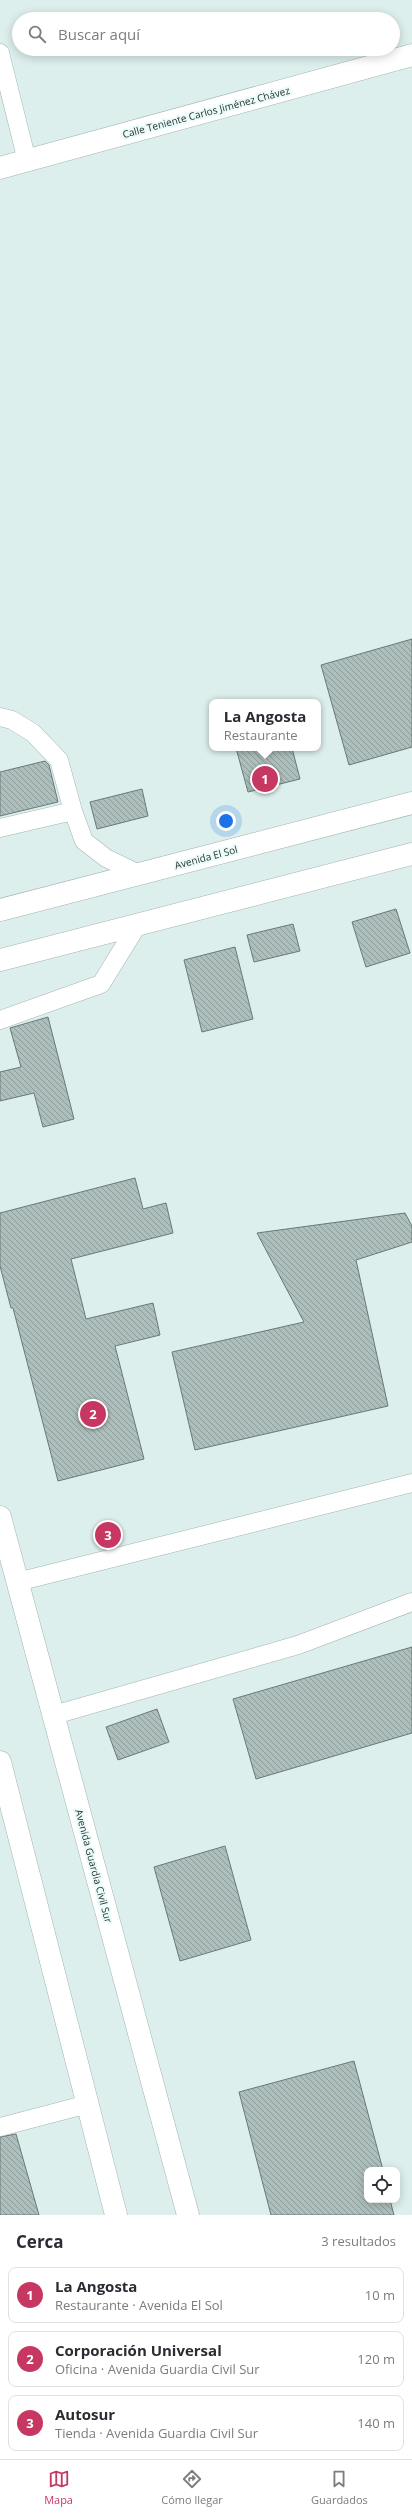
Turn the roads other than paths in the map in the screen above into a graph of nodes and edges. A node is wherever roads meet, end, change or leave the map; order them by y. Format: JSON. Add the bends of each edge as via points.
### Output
{"nodes":[{"id":1,"x":0,"y":53,"type":"edge"},
{"id":2,"x":412,"y":55,"type":"edge"},
{"id":3,"x":27,"y":161,"type":"junction"},
{"id":4,"x":0,"y":168,"type":"edge"},
{"id":5,"x":0,"y":717,"type":"edge"},
{"id":6,"x":412,"y":803,"type":"edge"},
{"id":7,"x":73,"y":811,"type":"junction"},
{"id":8,"x":0,"y":828,"type":"edge"},
{"id":9,"x":412,"y":854,"type":"edge"},
{"id":10,"x":139,"y":874,"type":"junction"},
{"id":11,"x":0,"y":910,"type":"edge"},
{"id":12,"x":138,"y":924,"type":"junction"},
{"id":13,"x":0,"y":960,"type":"edge"},
{"id":14,"x":0,"y":1020,"type":"edge"},
{"id":15,"x":412,"y":1483,"type":"edge"},
{"id":16,"x":0,"y":1517,"type":"edge"},
{"id":17,"x":18,"y":1582,"type":"junction"},
{"id":18,"x":412,"y":1602,"type":"edge"},
{"id":19,"x":54,"y":1715,"type":"junction"},
{"id":20,"x":0,"y":1762,"type":"edge"},
{"id":21,"x":88,"y":2104,"type":"junction"},
{"id":22,"x":0,"y":2126,"type":"edge"},
{"id":23,"x":113,"y":2212,"type":"edge"},
{"id":24,"x":188,"y":2215,"type":"edge"}],
"edges":[{"from":1,"to":3,"type":"lane"},
{"from":2,"to":3,"type":"main road","name":"Calle Teniente Carlos Jiménez Chávez"},
{"from":3,"to":4,"type":"main road","name":"Calle Teniente Carlos Jiménez Chávez"},
{"from":5,"to":7,"type":"lane","via":[[12,720],[33,734],[59,760]]},
{"from":6,"to":10,"type":"main road","name":"Avenida El Sol"},
{"from":7,"to":8,"type":"lane"},
{"from":7,"to":10,"type":"lane","via":[[84,841],[106,858]]},
{"from":9,"to":12,"type":"main road"},
{"from":10,"to":11,"type":"main road","name":"Avenida El Sol"},
{"from":12,"to":13,"type":"main road"},
{"from":12,"to":14,"type":"lane","via":[[101,984]]},
{"from":15,"to":17,"type":"lane"},
{"from":16,"to":17,"type":"main road","name":"Avenida Guardia Civil Sur"},
{"from":17,"to":19,"type":"main road","name":"Avenida Guardia Civil Sur"},
{"from":18,"to":19,"type":"lane","via":[[298,1645]]},
{"from":19,"to":24,"type":"main road","name":"Avenida Guardia Civil Sur"},
{"from":20,"to":21,"type":"main road"},
{"from":21,"to":22,"type":"lane"},
{"from":21,"to":23,"type":"main road"}]}
